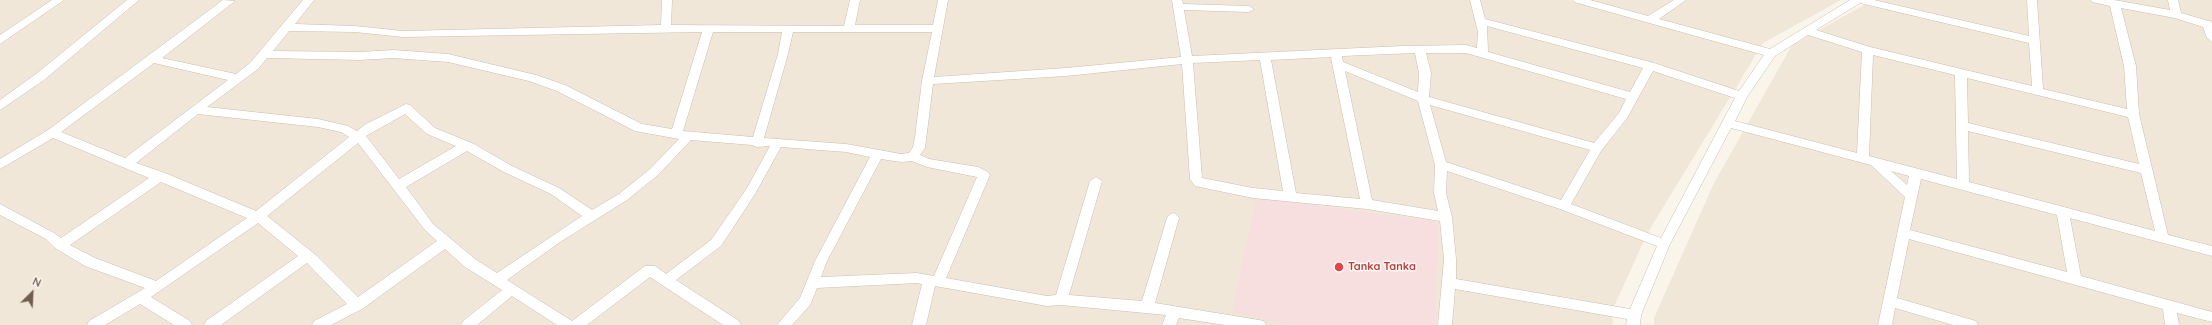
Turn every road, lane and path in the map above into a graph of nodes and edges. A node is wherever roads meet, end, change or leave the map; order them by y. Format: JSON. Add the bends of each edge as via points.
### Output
{"nodes":[{"id":1,"x":59,"y":0,"type":"edge"},
{"id":2,"x":134,"y":0,"type":"edge"},
{"id":3,"x":228,"y":0,"type":"edge"},
{"id":4,"x":309,"y":0,"type":"edge"},
{"id":5,"x":667,"y":0,"type":"edge"},
{"id":6,"x":855,"y":0,"type":"edge"},
{"id":7,"x":943,"y":0,"type":"edge"},
{"id":8,"x":1475,"y":0,"type":"edge"},
{"id":9,"x":1578,"y":0,"type":"edge"},
{"id":10,"x":1682,"y":0,"type":"edge"},
{"id":11,"x":1859,"y":0,"type":"edge"},
{"id":12,"x":2032,"y":0,"type":"edge"},
{"id":13,"x":2096,"y":0,"type":"edge"},
{"id":14,"x":2173,"y":0,"type":"edge"},
{"id":15,"x":1178,"y":4,"type":"edge"},
{"id":16,"x":2115,"y":4,"type":"junction"},
{"id":17,"x":1249,"y":9,"type":"dead end"},
{"id":18,"x":2176,"y":15,"type":"junction"},
{"id":19,"x":1650,"y":19,"type":"junction"},
{"id":20,"x":1481,"y":21,"type":"junction"},
{"id":21,"x":2210,"y":25,"type":"edge"},
{"id":22,"x":286,"y":27,"type":"junction"},
{"id":23,"x":666,"y":28,"type":"junction"},
{"id":24,"x":709,"y":28,"type":"junction"},
{"id":25,"x":788,"y":28,"type":"junction"},
{"id":26,"x":938,"y":28,"type":"junction"},
{"id":27,"x":849,"y":29,"type":"junction"},
{"id":28,"x":1806,"y":31,"type":"junction"},
{"id":29,"x":2212,"y":38,"type":"edge"},
{"id":30,"x":0,"y":40,"type":"edge"},
{"id":31,"x":2035,"y":41,"type":"junction"},
{"id":32,"x":1420,"y":50,"type":"junction"},
{"id":33,"x":1868,"y":50,"type":"junction"},
{"id":34,"x":1482,"y":53,"type":"junction"},
{"id":35,"x":1771,"y":53,"type":"junction"},
{"id":36,"x":264,"y":54,"type":"junction"},
{"id":37,"x":1265,"y":56,"type":"junction"},
{"id":38,"x":1337,"y":58,"type":"junction"},
{"id":39,"x":152,"y":59,"type":"junction"},
{"id":40,"x":1187,"y":60,"type":"junction"},
{"id":41,"x":1650,"y":66,"type":"junction"},
{"id":42,"x":1961,"y":72,"type":"junction"},
{"id":43,"x":236,"y":78,"type":"junction"},
{"id":44,"x":928,"y":81,"type":"junction"},
{"id":45,"x":2038,"y":91,"type":"junction"},
{"id":46,"x":1742,"y":96,"type":"junction"},
{"id":47,"x":1632,"y":97,"type":"junction"},
{"id":48,"x":1423,"y":99,"type":"junction"},
{"id":49,"x":0,"y":106,"type":"edge"},
{"id":50,"x":196,"y":110,"type":"junction"},
{"id":51,"x":2133,"y":114,"type":"junction"},
{"id":52,"x":1727,"y":123,"type":"junction"},
{"id":53,"x":1962,"y":126,"type":"junction"},
{"id":54,"x":52,"y":133,"type":"junction"},
{"id":55,"x":682,"y":135,"type":"junction"},
{"id":56,"x":356,"y":136,"type":"junction"},
{"id":57,"x":757,"y":143,"type":"junction"},
{"id":58,"x":777,"y":144,"type":"junction"},
{"id":59,"x":466,"y":146,"type":"junction"},
{"id":60,"x":1597,"y":148,"type":"junction"},
{"id":61,"x":877,"y":154,"type":"junction"},
{"id":62,"x":913,"y":157,"type":"junction"},
{"id":63,"x":1868,"y":161,"type":"junction"},
{"id":64,"x":127,"y":164,"type":"junction"},
{"id":65,"x":0,"y":165,"type":"edge"},
{"id":66,"x":1441,"y":165,"type":"junction"},
{"id":67,"x":2146,"y":170,"type":"junction"},
{"id":68,"x":1916,"y":174,"type":"junction"},
{"id":69,"x":161,"y":176,"type":"junction"},
{"id":70,"x":1096,"y":181,"type":"dead end"},
{"id":71,"x":398,"y":186,"type":"junction"},
{"id":72,"x":1963,"y":186,"type":"junction"},
{"id":73,"x":1290,"y":196,"type":"junction"},
{"id":74,"x":1910,"y":196,"type":"junction"},
{"id":75,"x":1367,"y":204,"type":"junction"},
{"id":76,"x":1564,"y":206,"type":"junction"},
{"id":77,"x":0,"y":209,"type":"edge"},
{"id":78,"x":2063,"y":212,"type":"junction"},
{"id":79,"x":257,"y":217,"type":"junction"},
{"id":80,"x":592,"y":217,"type":"junction"},
{"id":81,"x":1446,"y":217,"type":"junction"},
{"id":82,"x":1173,"y":218,"type":"dead end"},
{"id":83,"x":1904,"y":233,"type":"junction"},
{"id":84,"x":2163,"y":239,"type":"junction"},
{"id":85,"x":445,"y":242,"type":"junction"},
{"id":86,"x":1664,"y":244,"type":"junction"},
{"id":87,"x":60,"y":245,"type":"junction"},
{"id":88,"x":2212,"y":251,"type":"edge"},
{"id":89,"x":307,"y":256,"type":"junction"},
{"id":90,"x":497,"y":280,"type":"junction"},
{"id":91,"x":667,"y":280,"type":"junction"},
{"id":92,"x":934,"y":280,"type":"junction"},
{"id":93,"x":2075,"y":280,"type":"junction"},
{"id":94,"x":814,"y":283,"type":"junction"},
{"id":95,"x":1449,"y":283,"type":"junction"},
{"id":96,"x":157,"y":287,"type":"junction"},
{"id":97,"x":512,"y":289,"type":"junction"},
{"id":98,"x":139,"y":296,"type":"junction"},
{"id":99,"x":1061,"y":300,"type":"junction"},
{"id":100,"x":1891,"y":301,"type":"junction"},
{"id":101,"x":357,"y":305,"type":"junction"},
{"id":102,"x":2169,"y":306,"type":"junction"},
{"id":103,"x":1147,"y":307,"type":"junction"},
{"id":104,"x":1175,"y":311,"type":"junction"},
{"id":105,"x":2212,"y":317,"type":"edge"},
{"id":106,"x":1633,"y":320,"type":"edge"},
{"id":107,"x":1964,"y":324,"type":"edge"},
{"id":108,"x":94,"y":325,"type":"edge"},
{"id":109,"x":185,"y":325,"type":"edge"},
{"id":110,"x":210,"y":325,"type":"edge"},
{"id":111,"x":319,"y":325,"type":"edge"},
{"id":112,"x":468,"y":325,"type":"edge"},
{"id":113,"x":568,"y":325,"type":"edge"},
{"id":114,"x":577,"y":325,"type":"edge"},
{"id":115,"x":734,"y":325,"type":"edge"},
{"id":116,"x":784,"y":325,"type":"edge"},
{"id":117,"x":919,"y":325,"type":"edge"},
{"id":118,"x":1169,"y":325,"type":"edge"},
{"id":119,"x":1260,"y":325,"type":"edge"},
{"id":120,"x":1445,"y":325,"type":"edge"},
{"id":121,"x":1885,"y":325,"type":"edge"},
{"id":122,"x":2172,"y":325,"type":"edge"}],
"edges":[{"from":1,"to":30,"type":"street"},
{"from":2,"to":49,"type":"street","via":[[40,77]]},
{"from":3,"to":39,"type":"street","via":[[230,1]]},
{"from":4,"to":22,"type":"street"},
{"from":5,"to":23,"type":"street"},
{"from":6,"to":27,"type":"street"},
{"from":7,"to":26,"type":"street"},
{"from":8,"to":20,"type":"street"},
{"from":9,"to":19,"type":"street"},
{"from":10,"to":19,"type":"street"},
{"from":11,"to":28,"type":"street"},
{"from":11,"to":31,"type":"street"},
{"from":12,"to":31,"type":"street"},
{"from":13,"to":16,"type":"street"},
{"from":14,"to":18,"type":"street"},
{"from":15,"to":17,"type":"street"},
{"from":15,"to":40,"type":"street"},
{"from":16,"to":18,"type":"street"},
{"from":16,"to":51,"type":"street","via":[[2130,66]]},
{"from":18,"to":21,"type":"street"},
{"from":19,"to":35,"type":"street"},
{"from":20,"to":34,"type":"street"},
{"from":20,"to":41,"type":"street"},
{"from":21,"to":29,"type":"street"},
{"from":22,"to":23,"type":"street","via":[[355,29],[403,34]]},
{"from":22,"to":36,"type":"street"},
{"from":23,"to":24,"type":"street"},
{"from":24,"to":25,"type":"street"},
{"from":24,"to":55,"type":"street"},
{"from":25,"to":27,"type":"street"},
{"from":25,"to":57,"type":"street"},
{"from":26,"to":27,"type":"street"},
{"from":26,"to":44,"type":"street"},
{"from":28,"to":33,"type":"street"},
{"from":28,"to":35,"type":"street"},
{"from":31,"to":45,"type":"street"},
{"from":32,"to":34,"type":"street","via":[[1466,49]]},
{"from":32,"to":38,"type":"street"},
{"from":32,"to":48,"type":"street","via":[[1425,73]]},
{"from":33,"to":42,"type":"street"},
{"from":33,"to":63,"type":"street"},
{"from":34,"to":47,"type":"street"},
{"from":35,"to":46,"type":"street"},
{"from":36,"to":43,"type":"street","via":[[254,66]]},
{"from":36,"to":55,"type":"street","via":[[393,54],[448,58],[532,78],[561,88],[640,128]]},
{"from":37,"to":38,"type":"street"},
{"from":37,"to":40,"type":"street"},
{"from":37,"to":73,"type":"street"},
{"from":38,"to":48,"type":"street"},
{"from":38,"to":75,"type":"street"},
{"from":39,"to":43,"type":"street"},
{"from":39,"to":54,"type":"street"},
{"from":40,"to":44,"type":"street","via":[[1066,72]]},
{"from":40,"to":73,"type":"street","via":[[1198,183]]},
{"from":41,"to":46,"type":"street"},
{"from":41,"to":47,"type":"street"},
{"from":42,"to":45,"type":"street"},
{"from":42,"to":53,"type":"street"},
{"from":43,"to":50,"type":"street"},
{"from":44,"to":62,"type":"street","via":[[919,148]]},
{"from":45,"to":51,"type":"street"},
{"from":46,"to":52,"type":"street"},
{"from":47,"to":60,"type":"street","via":[[1623,115]]},
{"from":48,"to":60,"type":"street"},
{"from":48,"to":66,"type":"street"},
{"from":50,"to":56,"type":"street","via":[[318,123],[344,129]]},
{"from":50,"to":64,"type":"street"},
{"from":51,"to":67,"type":"street"},
{"from":52,"to":63,"type":"street"},
{"from":52,"to":86,"type":"street"},
{"from":53,"to":67,"type":"street"},
{"from":53,"to":72,"type":"street"},
{"from":54,"to":64,"type":"street"},
{"from":54,"to":65,"type":"street"},
{"from":55,"to":57,"type":"street"},
{"from":55,"to":80,"type":"street","via":[[654,172],[623,197]]},
{"from":56,"to":59,"type":"street","via":[[406,108],[431,130]]},
{"from":56,"to":71,"type":"street","via":[[362,139]]},
{"from":56,"to":79,"type":"street"},
{"from":57,"to":58,"type":"street"},
{"from":58,"to":61,"type":"street","via":[[846,148]]},
{"from":58,"to":91,"type":"street","via":[[751,191],[716,243]]},
{"from":59,"to":71,"type":"street"},
{"from":59,"to":80,"type":"street","via":[[555,191]]},
{"from":60,"to":76,"type":"street"},
{"from":61,"to":62,"type":"street"},
{"from":61,"to":94,"type":"street","via":[[821,261]]},
{"from":62,"to":92,"type":"street","via":[[927,163],[978,171],[984,176],[967,219]]},
{"from":63,"to":68,"type":"street"},
{"from":63,"to":74,"type":"street"},
{"from":64,"to":69,"type":"street"},
{"from":66,"to":76,"type":"street"},
{"from":66,"to":81,"type":"street","via":[[1440,193]]},
{"from":67,"to":84,"type":"street"},
{"from":68,"to":72,"type":"street"},
{"from":68,"to":74,"type":"street"},
{"from":69,"to":79,"type":"street"},
{"from":69,"to":87,"type":"street"},
{"from":70,"to":99,"type":"street"},
{"from":71,"to":85,"type":"street","via":[[429,227]]},
{"from":72,"to":78,"type":"street"},
{"from":73,"to":75,"type":"street"},
{"from":74,"to":83,"type":"street"},
{"from":75,"to":81,"type":"street"},
{"from":76,"to":86,"type":"street"},
{"from":77,"to":87,"type":"street","via":[[50,236]]},
{"from":78,"to":84,"type":"street"},
{"from":78,"to":93,"type":"street"},
{"from":79,"to":89,"type":"street"},
{"from":79,"to":96,"type":"street"},
{"from":80,"to":90,"type":"street"},
{"from":81,"to":95,"type":"street","via":[[1450,259]]},
{"from":82,"to":103,"type":"street"},
{"from":83,"to":93,"type":"street"},
{"from":83,"to":100,"type":"street"},
{"from":84,"to":88,"type":"street"},
{"from":85,"to":90,"type":"street"},
{"from":85,"to":101,"type":"street"},
{"from":86,"to":106,"type":"street"},
{"from":87,"to":96,"type":"street","via":[[90,262]]},
{"from":89,"to":101,"type":"street"},
{"from":89,"to":110,"type":"street"},
{"from":90,"to":97,"type":"street"},
{"from":91,"to":114,"type":"street","via":[[650,270]]},
{"from":91,"to":115,"type":"street"},
{"from":92,"to":94,"type":"street","via":[[917,278]]},
{"from":92,"to":99,"type":"street","via":[[1047,301]]},
{"from":92,"to":117,"type":"street"},
{"from":93,"to":102,"type":"street"},
{"from":94,"to":116,"type":"street","via":[[805,301]]},
{"from":95,"to":106,"type":"street"},
{"from":95,"to":120,"type":"street"},
{"from":96,"to":98,"type":"street"},
{"from":97,"to":112,"type":"street"},
{"from":97,"to":113,"type":"street"},
{"from":98,"to":108,"type":"street"},
{"from":98,"to":109,"type":"street"},
{"from":99,"to":103,"type":"street"},
{"from":100,"to":107,"type":"street"},
{"from":100,"to":121,"type":"street"},
{"from":101,"to":111,"type":"street"},
{"from":102,"to":105,"type":"street"},
{"from":102,"to":122,"type":"street"},
{"from":103,"to":104,"type":"street"},
{"from":104,"to":118,"type":"street"},
{"from":104,"to":119,"type":"street"}]}
